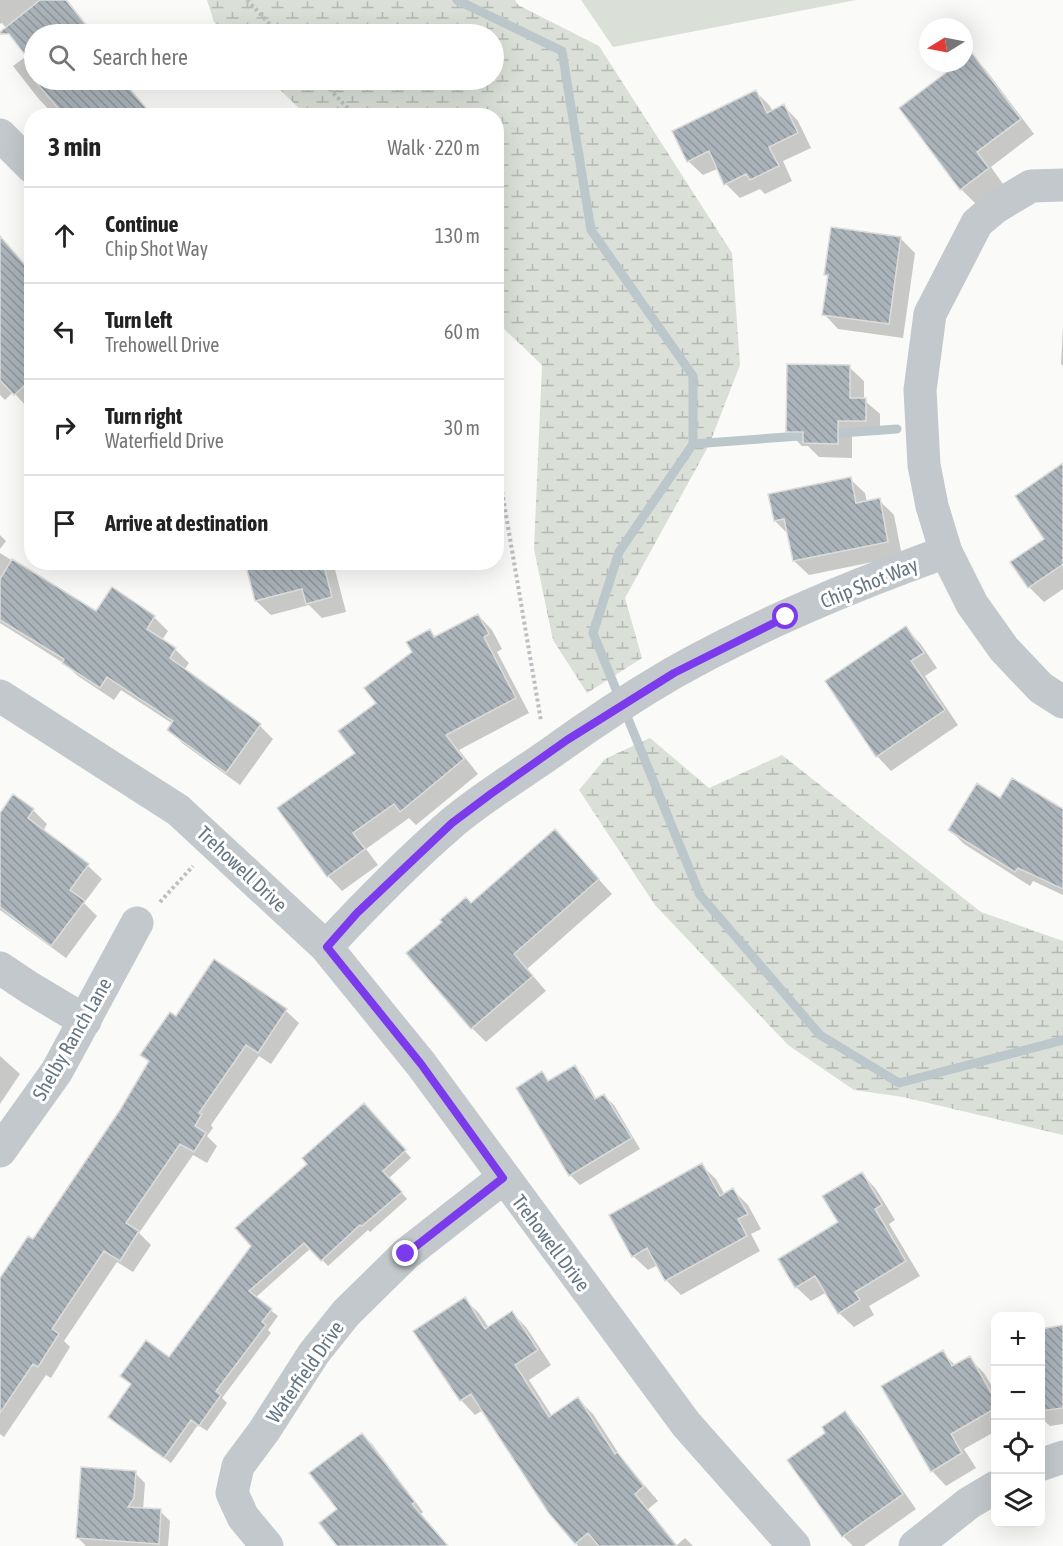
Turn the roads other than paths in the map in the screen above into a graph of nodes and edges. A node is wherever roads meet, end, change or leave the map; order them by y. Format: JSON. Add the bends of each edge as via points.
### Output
{"nodes":[{"id":1,"x":0,"y":135,"type":"edge"},
{"id":2,"x":24,"y":159,"type":"edge"},
{"id":3,"x":1063,"y":185,"type":"edge"},
{"id":4,"x":946,"y":552,"type":"junction"},
{"id":5,"x":0,"y":696,"type":"edge"},
{"id":6,"x":1063,"y":702,"type":"edge"},
{"id":7,"x":137,"y":923,"type":"road end"},
{"id":8,"x":327,"y":947,"type":"junction"},
{"id":9,"x":0,"y":968,"type":"edge"},
{"id":10,"x":85,"y":1020,"type":"junction"},
{"id":11,"x":0,"y":1151,"type":"edge"},
{"id":12,"x":503,"y":1178,"type":"junction"},
{"id":13,"x":1063,"y":1456,"type":"edge"},
{"id":14,"x":1045,"y":1463,"type":"edge"},
{"id":15,"x":991,"y":1490,"type":"edge"},
{"id":16,"x":267,"y":1546,"type":"edge"},
{"id":17,"x":794,"y":1546,"type":"edge"},
{"id":18,"x":915,"y":1546,"type":"edge"}],
"edges":[{"from":1,"to":2,"type":"street"},
{"from":3,"to":4,"type":"street","via":[[1031,186],[977,223],[930,314],[920,390],[924,465]]},
{"from":4,"to":6,"type":"street","via":[[972,604],[1004,649],[1041,688]]},
{"from":4,"to":8,"type":"street","name":"Chip Shot Way","via":[[786,617],[674,673],[558,747],[452,823],[357,913]]},
{"from":5,"to":8,"type":"street","name":"Trehowell Drive","via":[[178,810]]},
{"from":7,"to":10,"type":"street","name":"Shelby Ranch Lane"},
{"from":8,"to":12,"type":"street","name":"Trehowell Drive","via":[[421,1064]]},
{"from":9,"to":10,"type":"street"},
{"from":10,"to":11,"type":"street","name":"Shelby Ranch Lane","via":[[57,1071]]},
{"from":12,"to":16,"type":"street","name":"Waterfield Drive","via":[[406,1254],[346,1313],[314,1353],[238,1466],[232,1493],[243,1517]]},
{"from":12,"to":17,"type":"street","name":"Trehowell Drive","via":[[686,1424]]},
{"from":13,"to":14,"type":"street"},
{"from":15,"to":18,"type":"street"}]}
